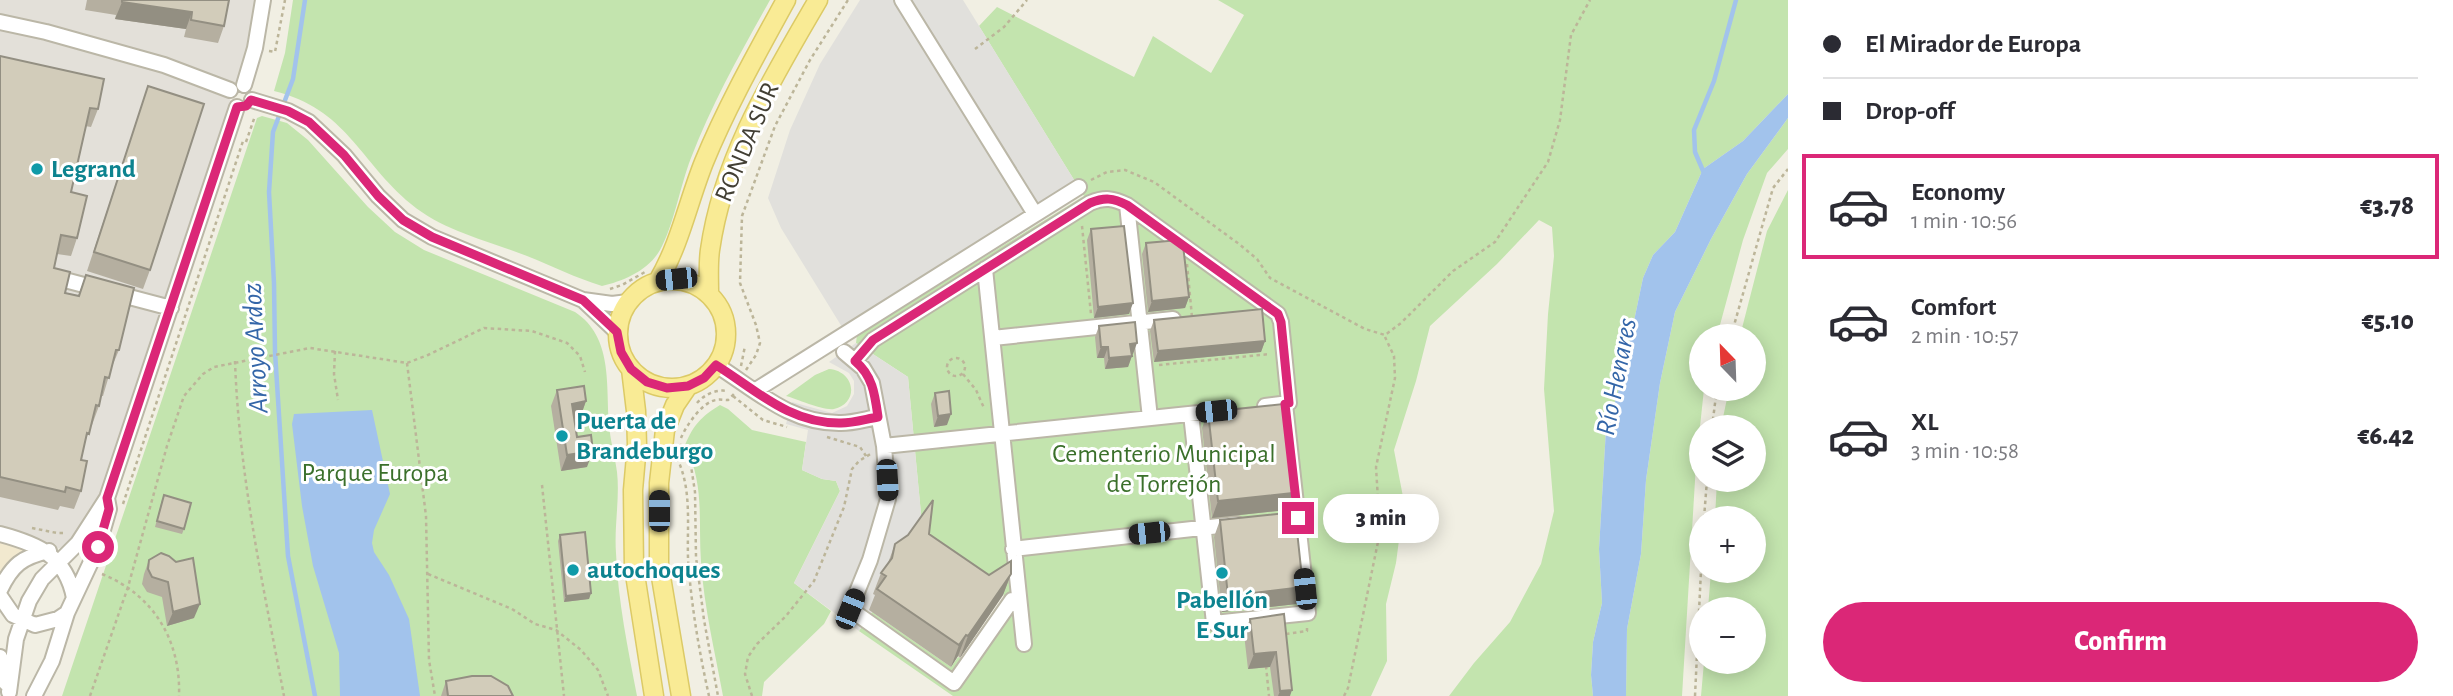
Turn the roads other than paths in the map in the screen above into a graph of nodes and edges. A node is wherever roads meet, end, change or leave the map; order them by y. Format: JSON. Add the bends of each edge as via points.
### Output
{"nodes":[{"id":1,"x":263,"y":0,"type":"edge"},
{"id":2,"x":786,"y":0,"type":"edge"},
{"id":3,"x":818,"y":0,"type":"edge"},
{"id":4,"x":902,"y":0,"type":"edge"},
{"id":5,"x":0,"y":22,"type":"edge"},
{"id":6,"x":244,"y":85,"type":"junction"},
{"id":7,"x":230,"y":90,"type":"junction"},
{"id":8,"x":251,"y":100,"type":"junction"},
{"id":9,"x":237,"y":107,"type":"junction"},
{"id":10,"x":1079,"y":187,"type":"road end"},
{"id":11,"x":1127,"y":205,"type":"junction"},
{"id":12,"x":1035,"y":214,"type":"junction"},
{"id":13,"x":985,"y":269,"type":"junction"},
{"id":14,"x":651,"y":277,"type":"junction"},
{"id":15,"x":61,"y":279,"type":"edge"},
{"id":16,"x":709,"y":293,"type":"junction"},
{"id":17,"x":583,"y":300,"type":"junction"},
{"id":18,"x":628,"y":302,"type":"junction"},
{"id":19,"x":171,"y":308,"type":"junction"},
{"id":20,"x":1272,"y":309,"type":"junction"},
{"id":21,"x":1249,"y":311,"type":"edge"},
{"id":22,"x":1192,"y":317,"type":"edge"},
{"id":23,"x":1140,"y":323,"type":"junction"},
{"id":24,"x":617,"y":332,"type":"junction"},
{"id":25,"x":993,"y":338,"type":"junction"},
{"id":26,"x":716,"y":365,"type":"junction"},
{"id":27,"x":631,"y":369,"type":"junction"},
{"id":28,"x":688,"y":386,"type":"junction"},
{"id":29,"x":756,"y":390,"type":"junction"},
{"id":30,"x":1285,"y":404,"type":"junction"},
{"id":31,"x":1191,"y":414,"type":"junction"},
{"id":32,"x":878,"y":417,"type":"junction"},
{"id":33,"x":1150,"y":418,"type":"junction"},
{"id":34,"x":1002,"y":434,"type":"junction"},
{"id":35,"x":884,"y":446,"type":"junction"},
{"id":36,"x":107,"y":498,"type":"junction"},
{"id":37,"x":1250,"y":523,"type":"edge"},
{"id":38,"x":1203,"y":527,"type":"junction"},
{"id":39,"x":0,"y":534,"type":"edge"},
{"id":40,"x":72,"y":538,"type":"junction"},
{"id":41,"x":1013,"y":549,"type":"junction"},
{"id":42,"x":46,"y":552,"type":"junction"},
{"id":43,"x":58,"y":561,"type":"junction"},
{"id":44,"x":0,"y":590,"type":"edge"},
{"id":45,"x":0,"y":596,"type":"edge"},
{"id":46,"x":74,"y":598,"type":"junction"},
{"id":47,"x":1019,"y":600,"type":"junction"},
{"id":48,"x":67,"y":613,"type":"junction"},
{"id":49,"x":23,"y":621,"type":"junction"},
{"id":50,"x":1024,"y":644,"type":"dead end"},
{"id":51,"x":0,"y":657,"type":"edge"},
{"id":52,"x":8,"y":694,"type":"edge"},
{"id":53,"x":34,"y":696,"type":"edge"},
{"id":54,"x":654,"y":696,"type":"edge"},
{"id":55,"x":681,"y":696,"type":"edge"}],
"edges":[{"from":1,"to":6,"type":"street"},
{"from":2,"to":14,"type":"main road","name":"RONDA SUR","via":[[714,140],[668,264]]},
{"from":3,"to":16,"type":"main road","name":"RONDA SUR","via":[[766,89],[730,166],[709,253]]},
{"from":4,"to":12,"type":"street"},
{"from":5,"to":7,"type":"street","via":[[164,65]]},
{"from":6,"to":7,"type":"street"},
{"from":6,"to":8,"type":"street","via":[[251,91]]},
{"from":7,"to":9,"type":"street","via":[[229,100]]},
{"from":8,"to":9,"type":"street"},
{"from":8,"to":17,"type":"street","via":[[264,109],[288,111],[309,122],[403,220],[432,237]]},
{"from":9,"to":19,"type":"street"},
{"from":10,"to":12,"type":"street"},
{"from":11,"to":13,"type":"street","via":[[1103,198]]},
{"from":11,"to":20,"type":"street"},
{"from":11,"to":23,"type":"street"},
{"from":12,"to":29,"type":"street"},
{"from":13,"to":25,"type":"street"},
{"from":13,"to":32,"type":"street","via":[[849,356],[872,383]]},
{"from":14,"to":16,"type":"main road","via":[[676,279]]},
{"from":14,"to":18,"type":"main road","name":"RONDA SUR"},
{"from":15,"to":19,"type":"street"},
{"from":16,"to":26,"type":"main road","name":"RONDA SUR","via":[[726,328],[724,351]]},
{"from":17,"to":18,"type":"street"},
{"from":17,"to":24,"type":"street"},
{"from":18,"to":24,"type":"main road"},
{"from":19,"to":36,"type":"street"},
{"from":20,"to":21,"type":"street"},
{"from":20,"to":30,"type":"street","via":[[1281,322],[1289,403]]},
{"from":22,"to":23,"type":"street"},
{"from":23,"to":25,"type":"street"},
{"from":23,"to":33,"type":"street"},
{"from":24,"to":27,"type":"main road"},
{"from":25,"to":34,"type":"street"},
{"from":26,"to":28,"type":"main road"},
{"from":26,"to":29,"type":"street"},
{"from":27,"to":28,"type":"main road","via":[[647,382],[667,388]]},
{"from":27,"to":54,"type":"main road","via":[[637,445],[634,568]]},
{"from":28,"to":55,"type":"main road","via":[[665,430],[659,484],[659,565]]},
{"from":29,"to":32,"type":"street","via":[[771,404],[823,422],[842,424]]},
{"from":30,"to":31,"type":"street"},
{"from":30,"to":38,"type":"street","via":[[1291,518],[1308,613],[1214,623]]},
{"from":31,"to":33,"type":"street"},
{"from":31,"to":38,"type":"street"},
{"from":32,"to":35,"type":"street"},
{"from":33,"to":34,"type":"street"},
{"from":34,"to":35,"type":"street"},
{"from":34,"to":41,"type":"street"},
{"from":35,"to":47,"type":"street","via":[[888,499],[850,609],[954,684],[1012,600]]},
{"from":36,"to":40,"type":"street"},
{"from":36,"to":46,"type":"street","via":[[109,509],[98,547]]},
{"from":37,"to":38,"type":"street"},
{"from":38,"to":41,"type":"street"},
{"from":39,"to":42,"type":"street"},
{"from":40,"to":42,"type":"street"},
{"from":40,"to":43,"type":"street"},
{"from":41,"to":47,"type":"street"},
{"from":42,"to":43,"type":"street"},
{"from":42,"to":44,"type":"street","via":[[20,562]]},
{"from":43,"to":46,"type":"street","via":[[70,579]]},
{"from":43,"to":49,"type":"street","via":[[29,601]]},
{"from":45,"to":49,"type":"street"},
{"from":46,"to":48,"type":"street"},
{"from":47,"to":50,"type":"street"},
{"from":48,"to":49,"type":"street","via":[[46,624]]},
{"from":48,"to":53,"type":"street","via":[[52,661]]},
{"from":49,"to":52,"type":"street"},
{"from":51,"to":52,"type":"street"}]}
